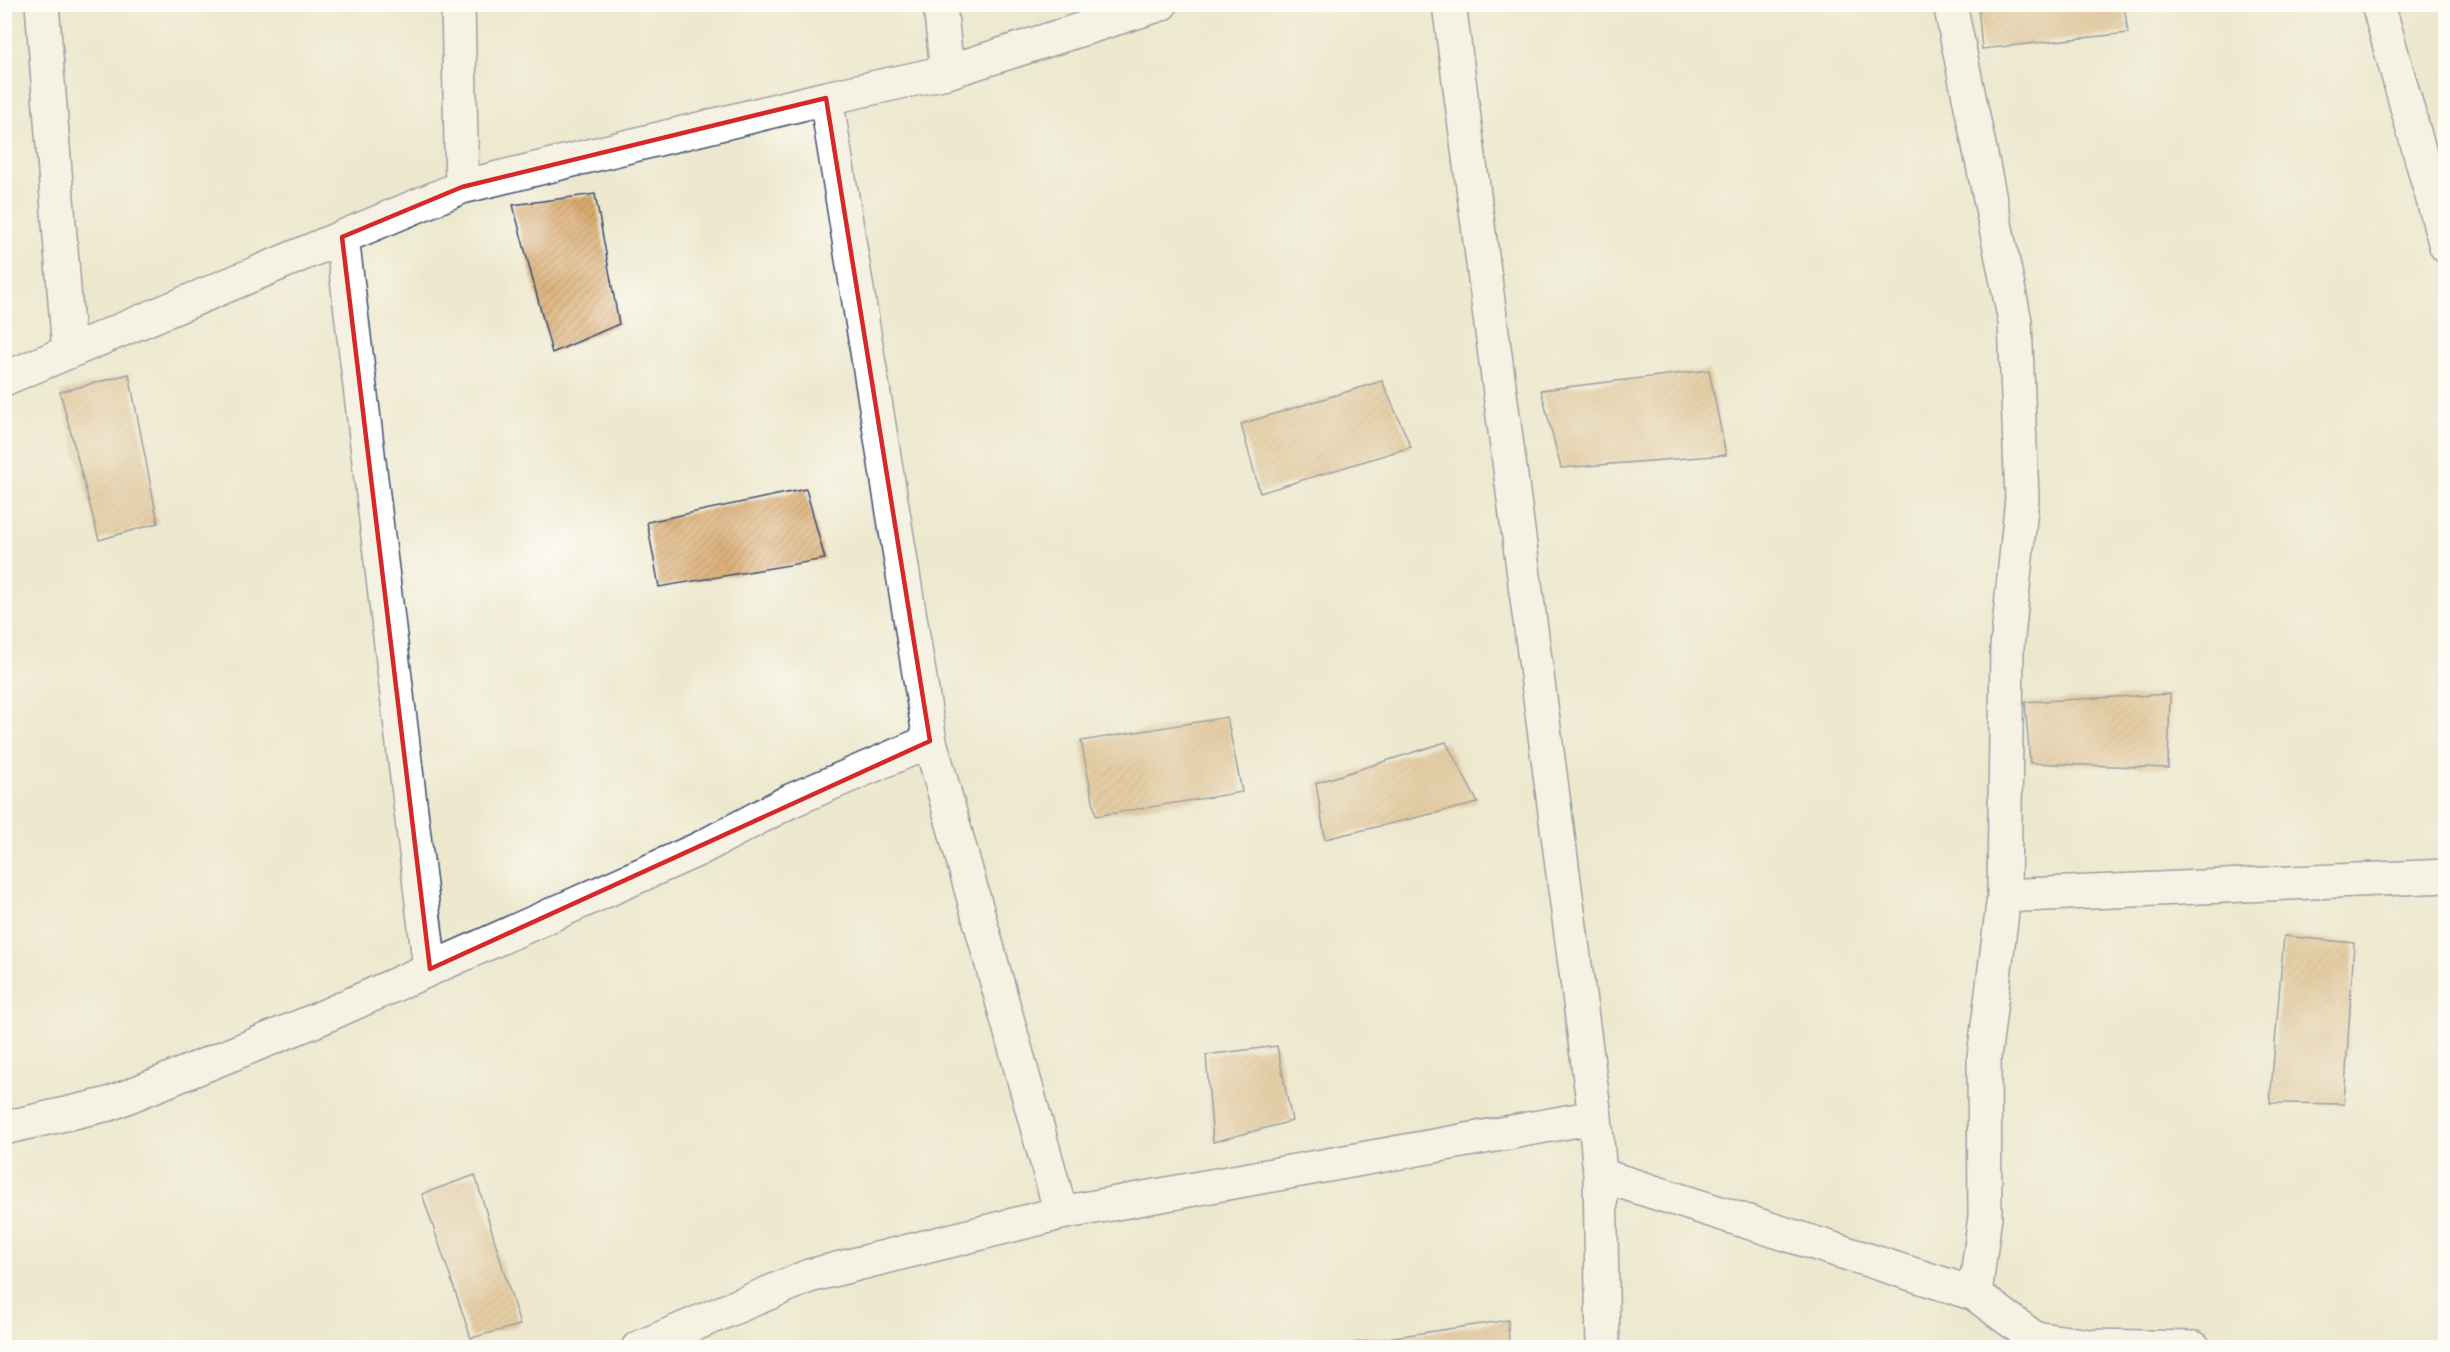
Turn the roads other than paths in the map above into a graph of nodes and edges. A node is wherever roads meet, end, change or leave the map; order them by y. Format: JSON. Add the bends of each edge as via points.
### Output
{"nodes":[{"id":1,"x":42,"y":4,"type":"edge"},
{"id":2,"x":458,"y":4,"type":"edge"},
{"id":3,"x":939,"y":4,"type":"edge"},
{"id":4,"x":1161,"y":4,"type":"edge"},
{"id":5,"x":1449,"y":4,"type":"edge"},
{"id":6,"x":1950,"y":4,"type":"edge"},
{"id":7,"x":2378,"y":4,"type":"edge"},
{"id":8,"x":947,"y":72,"type":"junction"},
{"id":9,"x":826,"y":98,"type":"junction"},
{"id":10,"x":462,"y":187,"type":"junction"},
{"id":11,"x":342,"y":237,"type":"junction"},
{"id":12,"x":2445,"y":246,"type":"edge"},
{"id":13,"x":69,"y":352,"type":"junction"},
{"id":14,"x":4,"y":379,"type":"edge"},
{"id":15,"x":930,"y":741,"type":"junction"},
{"id":16,"x":2445,"y":876,"type":"edge"},
{"id":17,"x":2004,"y":896,"type":"junction"},
{"id":18,"x":430,"y":969,"type":"junction"},
{"id":19,"x":1595,"y":1118,"type":"junction"},
{"id":20,"x":4,"y":1128,"type":"edge"},
{"id":21,"x":1600,"y":1175,"type":"junction"},
{"id":22,"x":1061,"y":1213,"type":"junction"},
{"id":23,"x":1975,"y":1294,"type":"junction"},
{"id":24,"x":2033,"y":1343,"type":"edge"},
{"id":25,"x":638,"y":1347,"type":"edge"},
{"id":26,"x":1603,"y":1347,"type":"edge"},
{"id":27,"x":2194,"y":1347,"type":"edge"}],
"edges":[{"from":1,"to":13,"type":"street"},
{"from":2,"to":10,"type":"street"},
{"from":3,"to":8,"type":"street"},
{"from":4,"to":8,"type":"street"},
{"from":5,"to":19,"type":"street"},
{"from":6,"to":17,"type":"street","via":[[2015,321],[2022,498],[2007,647]]},
{"from":7,"to":12,"type":"street"},
{"from":8,"to":9,"type":"street"},
{"from":9,"to":10,"type":"street"},
{"from":9,"to":15,"type":"street"},
{"from":10,"to":11,"type":"street"},
{"from":11,"to":13,"type":"street"},
{"from":11,"to":18,"type":"street"},
{"from":13,"to":14,"type":"street"},
{"from":15,"to":18,"type":"street","via":[[790,801],[699,849]]},
{"from":15,"to":22,"type":"street"},
{"from":16,"to":17,"type":"street"},
{"from":17,"to":23,"type":"street","via":[[1984,1058],[1985,1216]]},
{"from":18,"to":20,"type":"street","via":[[109,1104]]},
{"from":19,"to":21,"type":"street"},
{"from":19,"to":22,"type":"street"},
{"from":21,"to":23,"type":"street"},
{"from":21,"to":26,"type":"street"},
{"from":22,"to":25,"type":"street","via":[[809,1276]]},
{"from":23,"to":24,"type":"street"},
{"from":24,"to":27,"type":"street"}]}
